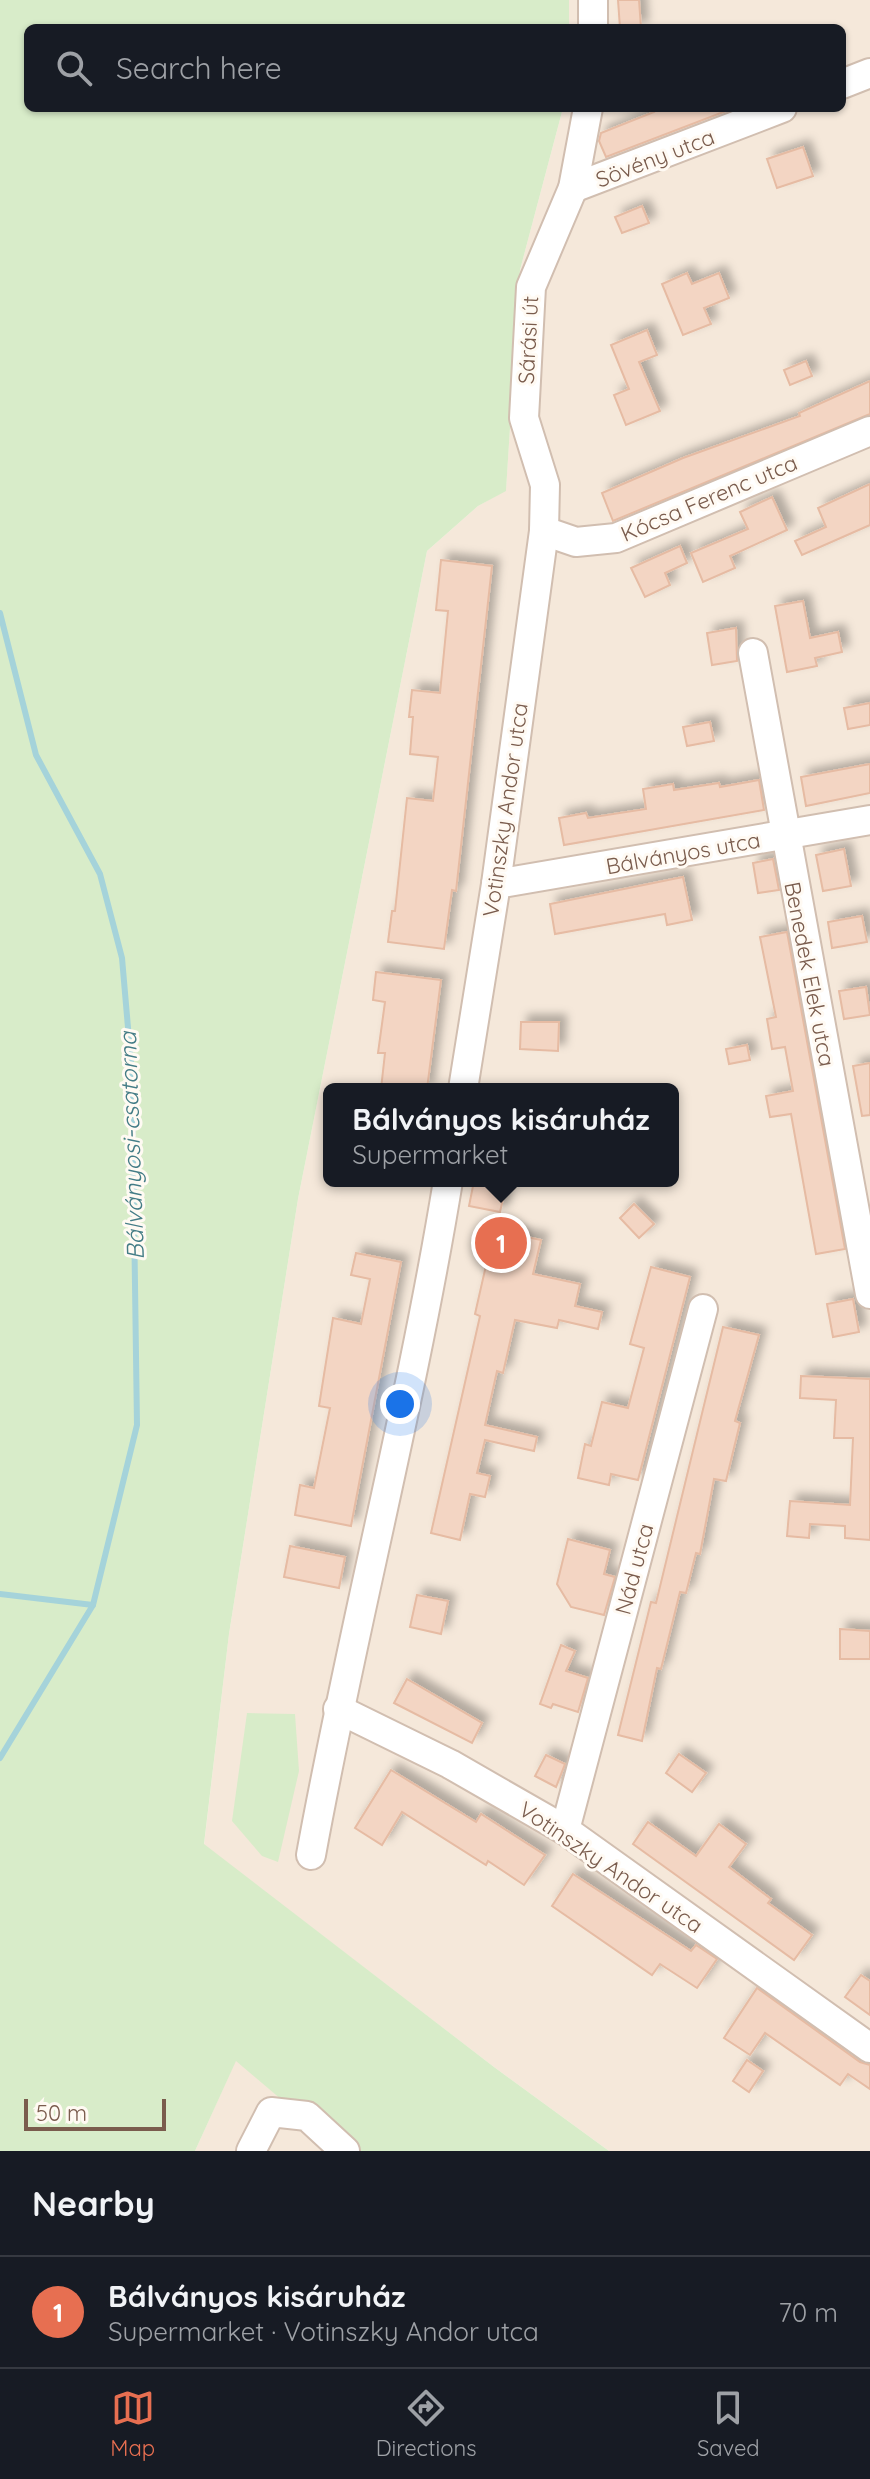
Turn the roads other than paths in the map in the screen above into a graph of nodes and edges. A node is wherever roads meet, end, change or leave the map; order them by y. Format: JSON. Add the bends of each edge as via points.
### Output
{"nodes":[{"id":1,"x":593,"y":0,"type":"edge"},
{"id":2,"x":593,"y":24,"type":"edge"},
{"id":3,"x":870,"y":73,"type":"edge"},
{"id":4,"x":846,"y":82,"type":"edge"},
{"id":5,"x":587,"y":112,"type":"edge"},
{"id":6,"x":772,"y":112,"type":"edge"},
{"id":7,"x":573,"y":188,"type":"junction"},
{"id":8,"x":870,"y":431,"type":"edge"},
{"id":9,"x":544,"y":531,"type":"junction"},
{"id":10,"x":753,"y":653,"type":"dead end"},
{"id":11,"x":870,"y":820,"type":"edge"},
{"id":12,"x":784,"y":836,"type":"junction"},
{"id":13,"x":496,"y":884,"type":"junction"},
{"id":14,"x":464,"y":1083,"type":"edge"},
{"id":15,"x":447,"y":1187,"type":"edge"},
{"id":16,"x":870,"y":1294,"type":"edge"},
{"id":17,"x":703,"y":1309,"type":"dead end"},
{"id":18,"x":338,"y":1709,"type":"junction"},
{"id":19,"x":565,"y":1830,"type":"junction"},
{"id":20,"x":311,"y":1855,"type":"dead end"},
{"id":21,"x":870,"y":2048,"type":"edge"},
{"id":22,"x":251,"y":2151,"type":"edge"},
{"id":23,"x":345,"y":2151,"type":"edge"}],
"edges":[{"from":1,"to":2,"type":"street"},
{"from":3,"to":4,"type":"street"},
{"from":5,"to":7,"type":"street","name":"Sárási út"},
{"from":6,"to":7,"type":"street","name":"Sövény utca"},
{"from":7,"to":9,"type":"street","name":"Sárási út","via":[[531,287],[524,418],[545,485]]},
{"from":8,"to":9,"type":"street","name":"Kócsa Ferenc utca","via":[[616,538],[576,542]]},
{"from":9,"to":13,"type":"street","name":"Votinszky Andor utca"},
{"from":10,"to":12,"type":"street","name":"Benedek Elek utca"},
{"from":11,"to":12,"type":"street","name":"Bálványos utca"},
{"from":12,"to":13,"type":"street","name":"Bálványos utca"},
{"from":12,"to":16,"type":"street","name":"Benedek Elek utca"},
{"from":13,"to":14,"type":"street","name":"Votinszky Andor utca"},
{"from":15,"to":18,"type":"street","via":[[429,1296]]},
{"from":17,"to":19,"type":"street","name":"Nád utca"},
{"from":18,"to":19,"type":"street","name":"Votinszky Andor utca","via":[[450,1764]]},
{"from":18,"to":20,"type":"street"},
{"from":19,"to":21,"type":"street","name":"Votinszky Andor utca"},
{"from":22,"to":23,"type":"street","via":[[271,2112],[307,2116]]}]}
